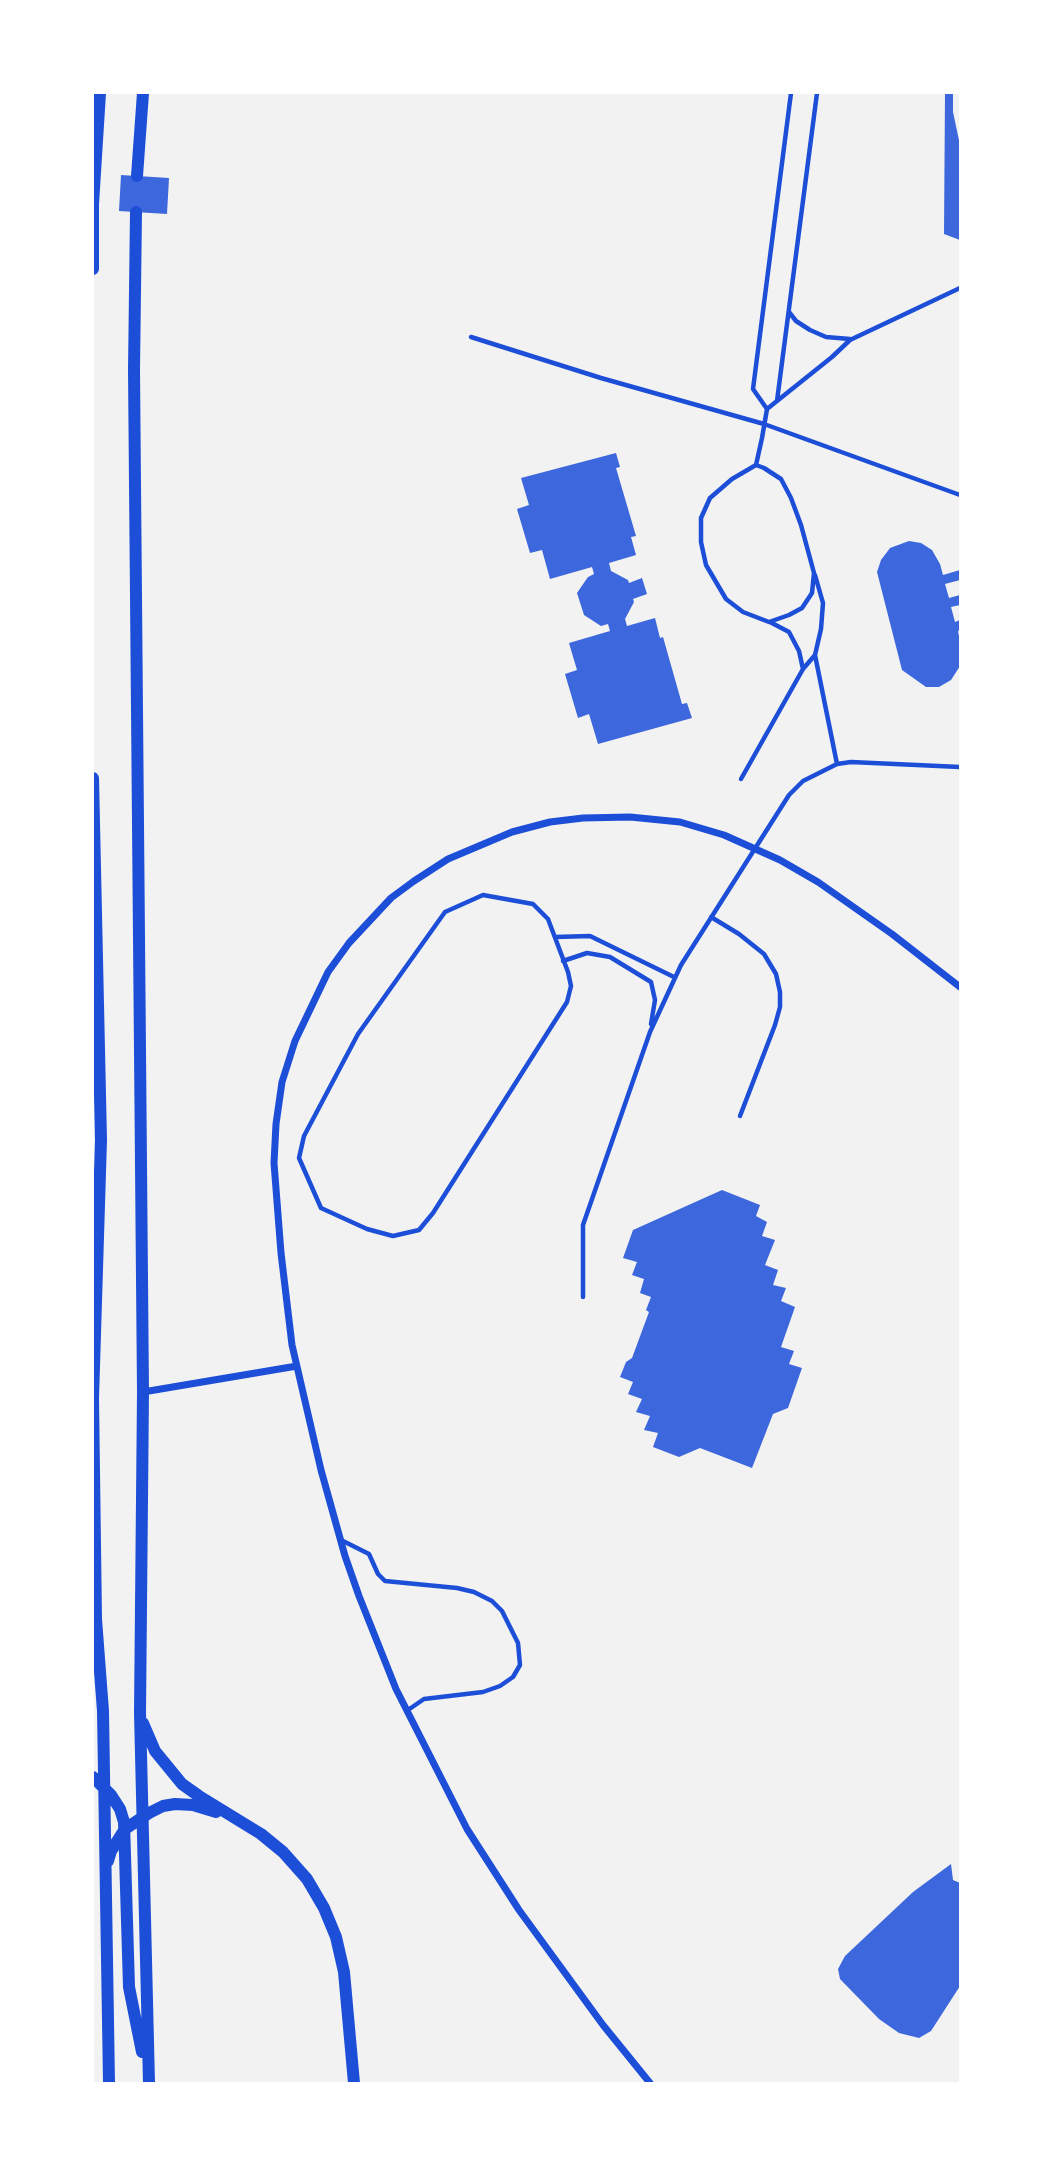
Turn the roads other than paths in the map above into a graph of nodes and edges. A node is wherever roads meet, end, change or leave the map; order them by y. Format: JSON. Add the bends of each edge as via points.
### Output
{"nodes":[{"id":1,"x":100,"y":93,"type":"edge"},
{"id":2,"x":143,"y":93,"type":"edge"},
{"id":3,"x":791,"y":93,"type":"edge"},
{"id":4,"x":817,"y":93,"type":"edge"},
{"id":5,"x":137,"y":176,"type":"dead end"},
{"id":6,"x":136,"y":212,"type":"dead end"},
{"id":7,"x":93,"y":269,"type":"edge"},
{"id":8,"x":960,"y":288,"type":"edge"},
{"id":9,"x":789,"y":312,"type":"junction"},
{"id":10,"x":471,"y":337,"type":"dead end"},
{"id":11,"x":850,"y":340,"type":"junction"},
{"id":12,"x":777,"y":401,"type":"junction"},
{"id":13,"x":766,"y":410,"type":"junction"},
{"id":14,"x":764,"y":424,"type":"junction"},
{"id":15,"x":756,"y":465,"type":"junction"},
{"id":16,"x":960,"y":495,"type":"edge"},
{"id":17,"x":814,"y":573,"type":"junction"},
{"id":18,"x":769,"y":622,"type":"junction"},
{"id":19,"x":815,"y":654,"type":"junction"},
{"id":20,"x":803,"y":669,"type":"junction"},
{"id":21,"x":837,"y":764,"type":"junction"},
{"id":22,"x":960,"y":767,"type":"edge"},
{"id":23,"x":93,"y":778,"type":"edge"},
{"id":24,"x":741,"y":779,"type":"dead end"},
{"id":25,"x":754,"y":847,"type":"junction"},
{"id":26,"x":711,"y":917,"type":"junction"},
{"id":27,"x":555,"y":937,"type":"junction"},
{"id":28,"x":563,"y":961,"type":"junction"},
{"id":29,"x":95,"y":975,"type":"edge"},
{"id":30,"x":674,"y":977,"type":"junction"},
{"id":31,"x":960,"y":987,"type":"edge"},
{"id":32,"x":650,"y":1032,"type":"junction"},
{"id":33,"x":740,"y":1116,"type":"dead end"},
{"id":34,"x":583,"y":1297,"type":"dead end"},
{"id":35,"x":297,"y":1366,"type":"junction"},
{"id":36,"x":143,"y":1392,"type":"junction"},
{"id":37,"x":340,"y":1540,"type":"junction"},
{"id":38,"x":96,"y":1619,"type":"junction"},
{"id":39,"x":93,"y":1659,"type":"edge"},
{"id":40,"x":407,"y":1711,"type":"junction"},
{"id":41,"x":140,"y":1713,"type":"junction"},
{"id":42,"x":93,"y":1777,"type":"edge"},
{"id":43,"x":103,"y":1787,"type":"junction"},
{"id":44,"x":142,"y":1817,"type":"junction"},
{"id":45,"x":125,"y":1829,"type":"junction"},
{"id":46,"x":261,"y":1834,"type":"junction"},
{"id":47,"x":105,"y":1876,"type":"junction"},
{"id":48,"x":109,"y":2083,"type":"edge"},
{"id":49,"x":149,"y":2083,"type":"edge"},
{"id":50,"x":354,"y":2083,"type":"edge"},
{"id":51,"x":650,"y":2083,"type":"edge"}],
"edges":[{"from":1,"to":7,"type":"main road"},
{"from":2,"to":5,"type":"main road"},
{"from":3,"to":13,"type":"lane","via":[[753,389]]},
{"from":4,"to":9,"type":"lane"},
{"from":6,"to":36,"type":"main road"},
{"from":8,"to":11,"type":"lane"},
{"from":9,"to":11,"type":"lane","via":[[810,330]]},
{"from":9,"to":12,"type":"lane"},
{"from":10,"to":14,"type":"lane"},
{"from":11,"to":12,"type":"lane"},
{"from":12,"to":13,"type":"lane"},
{"from":13,"to":14,"type":"lane"},
{"from":14,"to":15,"type":"lane"},
{"from":14,"to":16,"type":"lane"},
{"from":15,"to":17,"type":"lane","via":[[781,479],[801,525]]},
{"from":15,"to":18,"type":"lane","via":[[710,498],[701,517],[701,542],[706,565],[726,599]]},
{"from":17,"to":18,"type":"lane","via":[[811,593],[802,608]]},
{"from":17,"to":19,"type":"lane","via":[[823,603]]},
{"from":18,"to":20,"type":"lane","via":[[789,632]]},
{"from":19,"to":20,"type":"lane"},
{"from":19,"to":21,"type":"lane"},
{"from":20,"to":24,"type":"lane"},
{"from":21,"to":22,"type":"lane"},
{"from":21,"to":25,"type":"lane","via":[[803,781]]},
{"from":23,"to":29,"type":"main road"},
{"from":25,"to":26,"type":"lane"},
{"from":25,"to":31,"type":"street","via":[[818,882]]},
{"from":25,"to":35,"type":"street","via":[[667,820],[583,817],[550,822],[512,832],[449,859],[391,898],[349,943],[328,972],[295,1041],[282,1082],[276,1124],[274,1163],[281,1252]]},
{"from":26,"to":30,"type":"lane"},
{"from":26,"to":33,"type":"lane","via":[[764,954],[780,992],[775,1025]]},
{"from":27,"to":28,"type":"lane"},
{"from":27,"to":28,"type":"lane","via":[[548,919],[533,904],[483,895],[445,912],[358,1034],[304,1136],[299,1158],[321,1208],[393,1237],[419,1230],[568,1002],[571,986]]},
{"from":27,"to":30,"type":"lane","via":[[590,936]]},
{"from":28,"to":32,"type":"lane","via":[[587,953],[610,957],[651,982],[655,1000]]},
{"from":29,"to":38,"type":"main road","via":[[101,1140],[93,1398]]},
{"from":30,"to":32,"type":"lane"},
{"from":32,"to":34,"type":"lane","via":[[583,1225]]},
{"from":35,"to":36,"type":"street"},
{"from":35,"to":37,"type":"street"},
{"from":36,"to":41,"type":"main road"},
{"from":37,"to":40,"type":"street"},
{"from":37,"to":40,"type":"lane","via":[[369,1554],[385,1581],[457,1588],[492,1601],[518,1643],[520,1665],[500,1686],[424,1699]]},
{"from":38,"to":39,"type":"main road"},
{"from":38,"to":43,"type":"main road"},
{"from":40,"to":51,"type":"street","via":[[467,1829],[500,1882]]},
{"from":41,"to":44,"type":"main road"},
{"from":41,"to":46,"type":"main road","via":[[155,1751],[183,1784]]},
{"from":42,"to":43,"type":"main road"},
{"from":43,"to":45,"type":"main road","via":[[120,1809]]},
{"from":43,"to":47,"type":"main road"},
{"from":44,"to":45,"type":"main road"},
{"from":44,"to":46,"type":"main road","via":[[163,1806],[193,1805]]},
{"from":44,"to":49,"type":"main road"},
{"from":45,"to":47,"type":"main road","via":[[111,1851]]},
{"from":45,"to":49,"type":"main road","via":[[129,1987]]},
{"from":46,"to":50,"type":"main road","via":[[307,1879],[336,1937],[344,1972]]},
{"from":47,"to":48,"type":"main road"}]}
